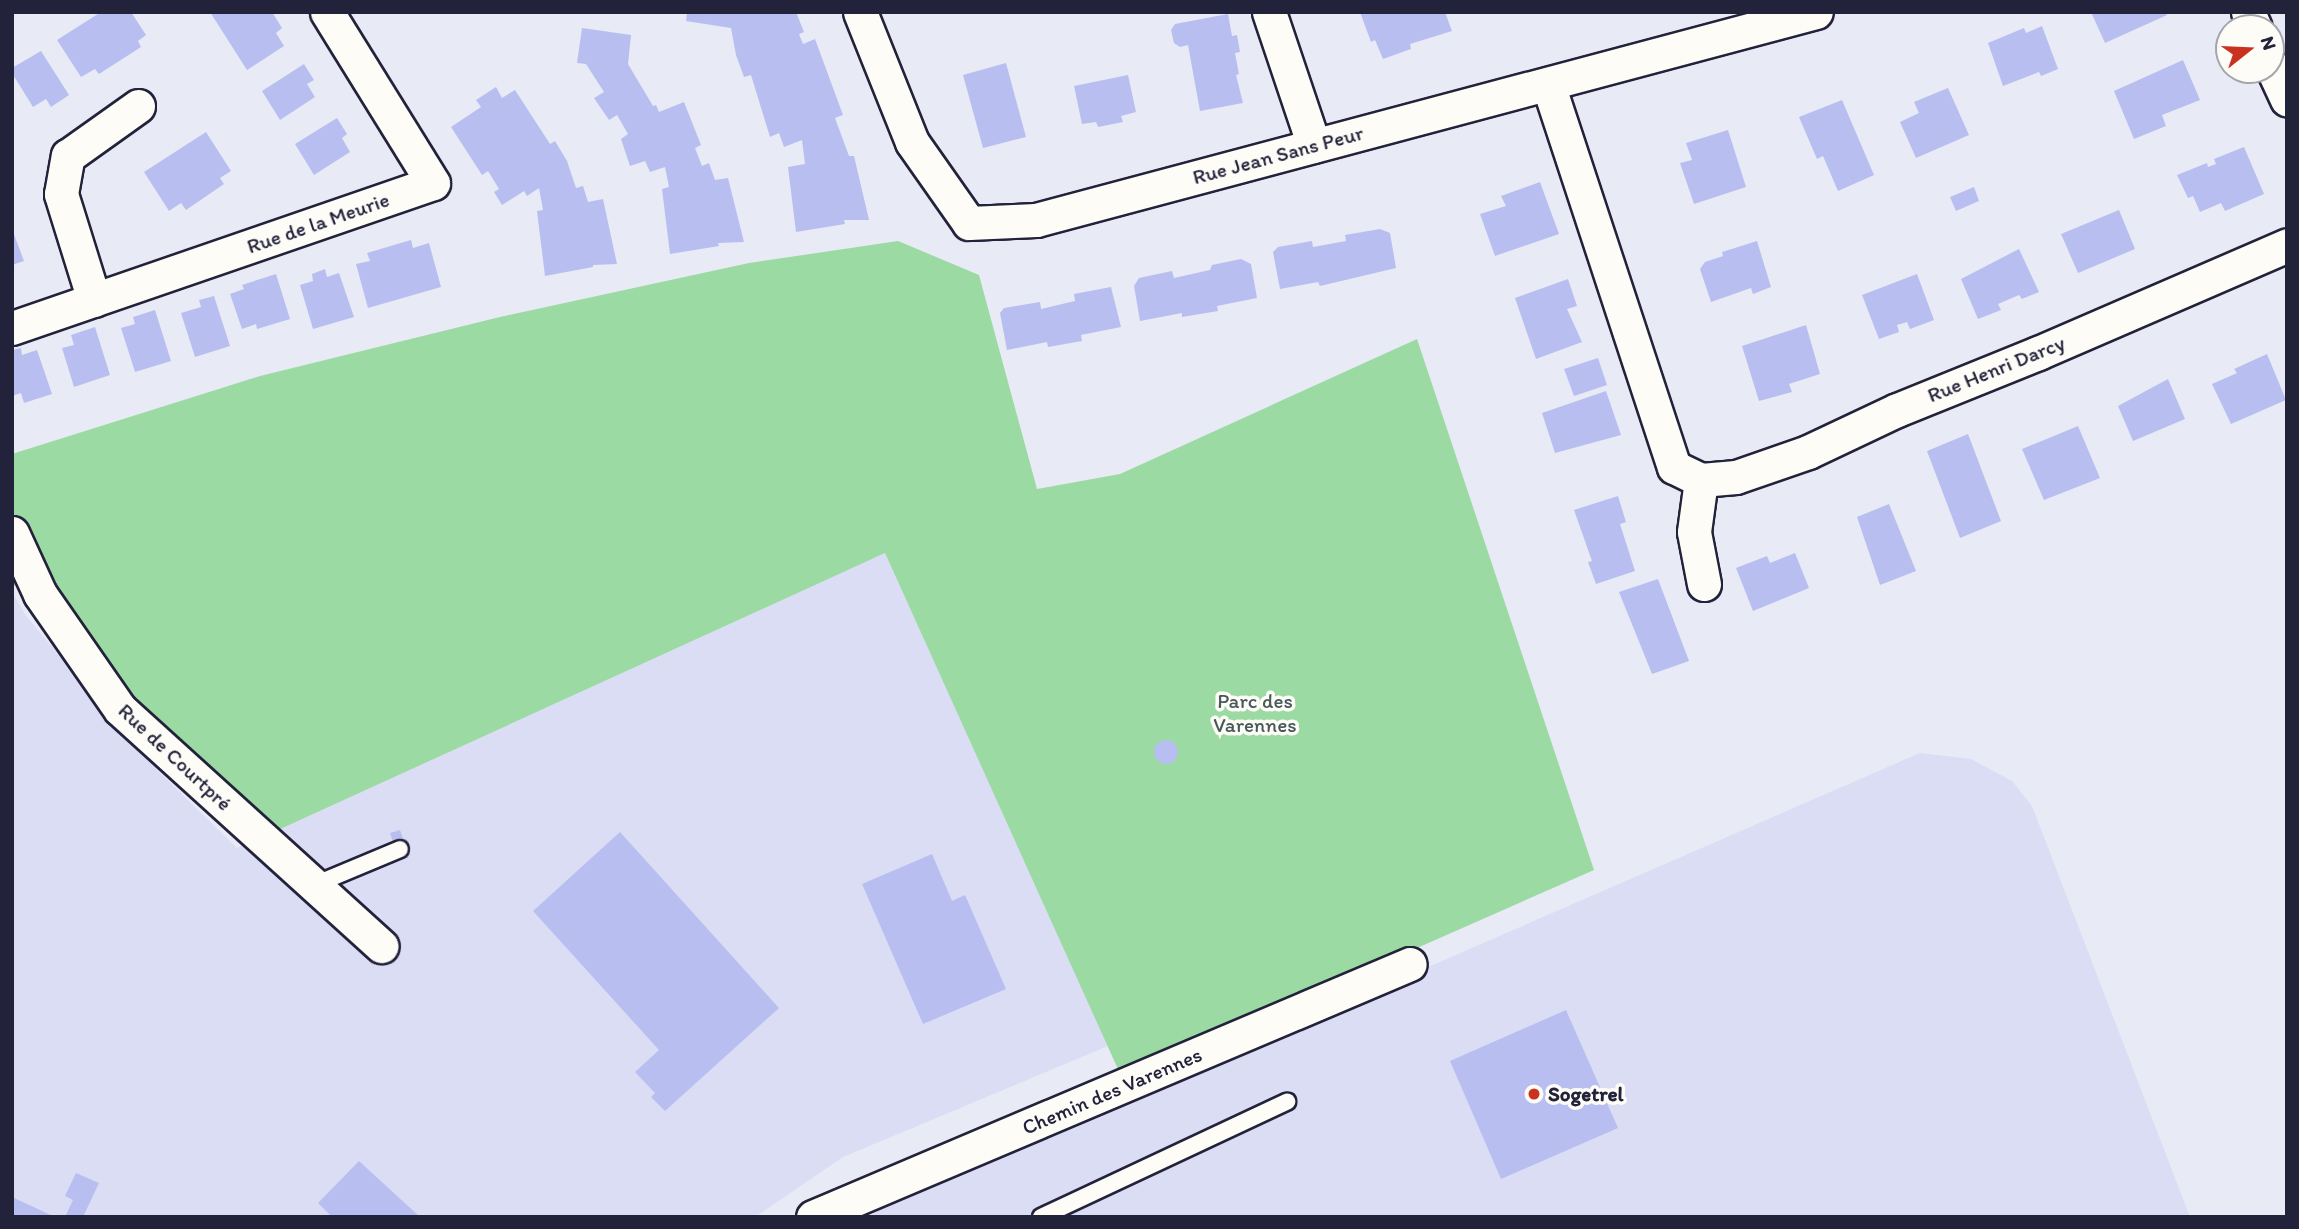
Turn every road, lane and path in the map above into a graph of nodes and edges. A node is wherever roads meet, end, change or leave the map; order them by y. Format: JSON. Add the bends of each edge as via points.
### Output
{"nodes":[{"id":1,"x":327,"y":12,"type":"edge"},
{"id":2,"x":860,"y":12,"type":"edge"},
{"id":3,"x":1269,"y":12,"type":"edge"},
{"id":4,"x":1816,"y":12,"type":"edge"},
{"id":5,"x":1548,"y":84,"type":"junction"},
{"id":6,"x":2280,"y":84,"type":"edge"},
{"id":7,"x":2287,"y":100,"type":"edge"},
{"id":8,"x":138,"y":107,"type":"dead end"},
{"id":9,"x":1314,"y":146,"type":"junction"},
{"id":10,"x":2287,"y":245,"type":"edge"},
{"id":11,"x":94,"y":300,"type":"junction"},
{"id":12,"x":12,"y":328,"type":"edge"},
{"id":13,"x":1701,"y":480,"type":"junction"},
{"id":14,"x":12,"y":533,"type":"edge"},
{"id":15,"x":1704,"y":584,"type":"dead end"},
{"id":16,"x":400,"y":849,"type":"dead end"},
{"id":17,"x":314,"y":885,"type":"junction"},
{"id":18,"x":381,"y":946,"type":"dead end"},
{"id":19,"x":1410,"y":964,"type":"dead end"},
{"id":20,"x":1287,"y":1102,"type":"dead end"},
{"id":21,"x":819,"y":1216,"type":"edge"},
{"id":22,"x":1041,"y":1217,"type":"edge"}],
"edges":[{"from":1,"to":11,"type":"street","name":"Rue de la Meurie","via":[[433,183]]},
{"from":2,"to":9,"type":"street","name":"Rue Jean Sans Peur","via":[[912,142],[969,223],[1037,220]]},
{"from":3,"to":9,"type":"street"},
{"from":4,"to":5,"type":"street","name":"Rue Jean Sans Peur"},
{"from":5,"to":9,"type":"street","name":"Rue Jean Sans Peur"},
{"from":5,"to":13,"type":"street","via":[[1675,467]]},
{"from":6,"to":7,"type":"street"},
{"from":8,"to":11,"type":"street","via":[[68,156],[61,194]]},
{"from":10,"to":13,"type":"street","name":"Rue Henri Darcy","via":[[1808,452],[1736,477]]},
{"from":11,"to":12,"type":"street","name":"Rue de la Meurie"},
{"from":13,"to":15,"type":"street","via":[[1694,532]]},
{"from":14,"to":17,"type":"street","name":"Rue de Courtpré","via":[[40,594],[120,709]]},
{"from":16,"to":17,"type":"lane"},
{"from":17,"to":18,"type":"street","name":"Rue de Courtpré"},
{"from":19,"to":21,"type":"street","name":"Chemin des Varennes"},
{"from":20,"to":22,"type":"lane"}]}
